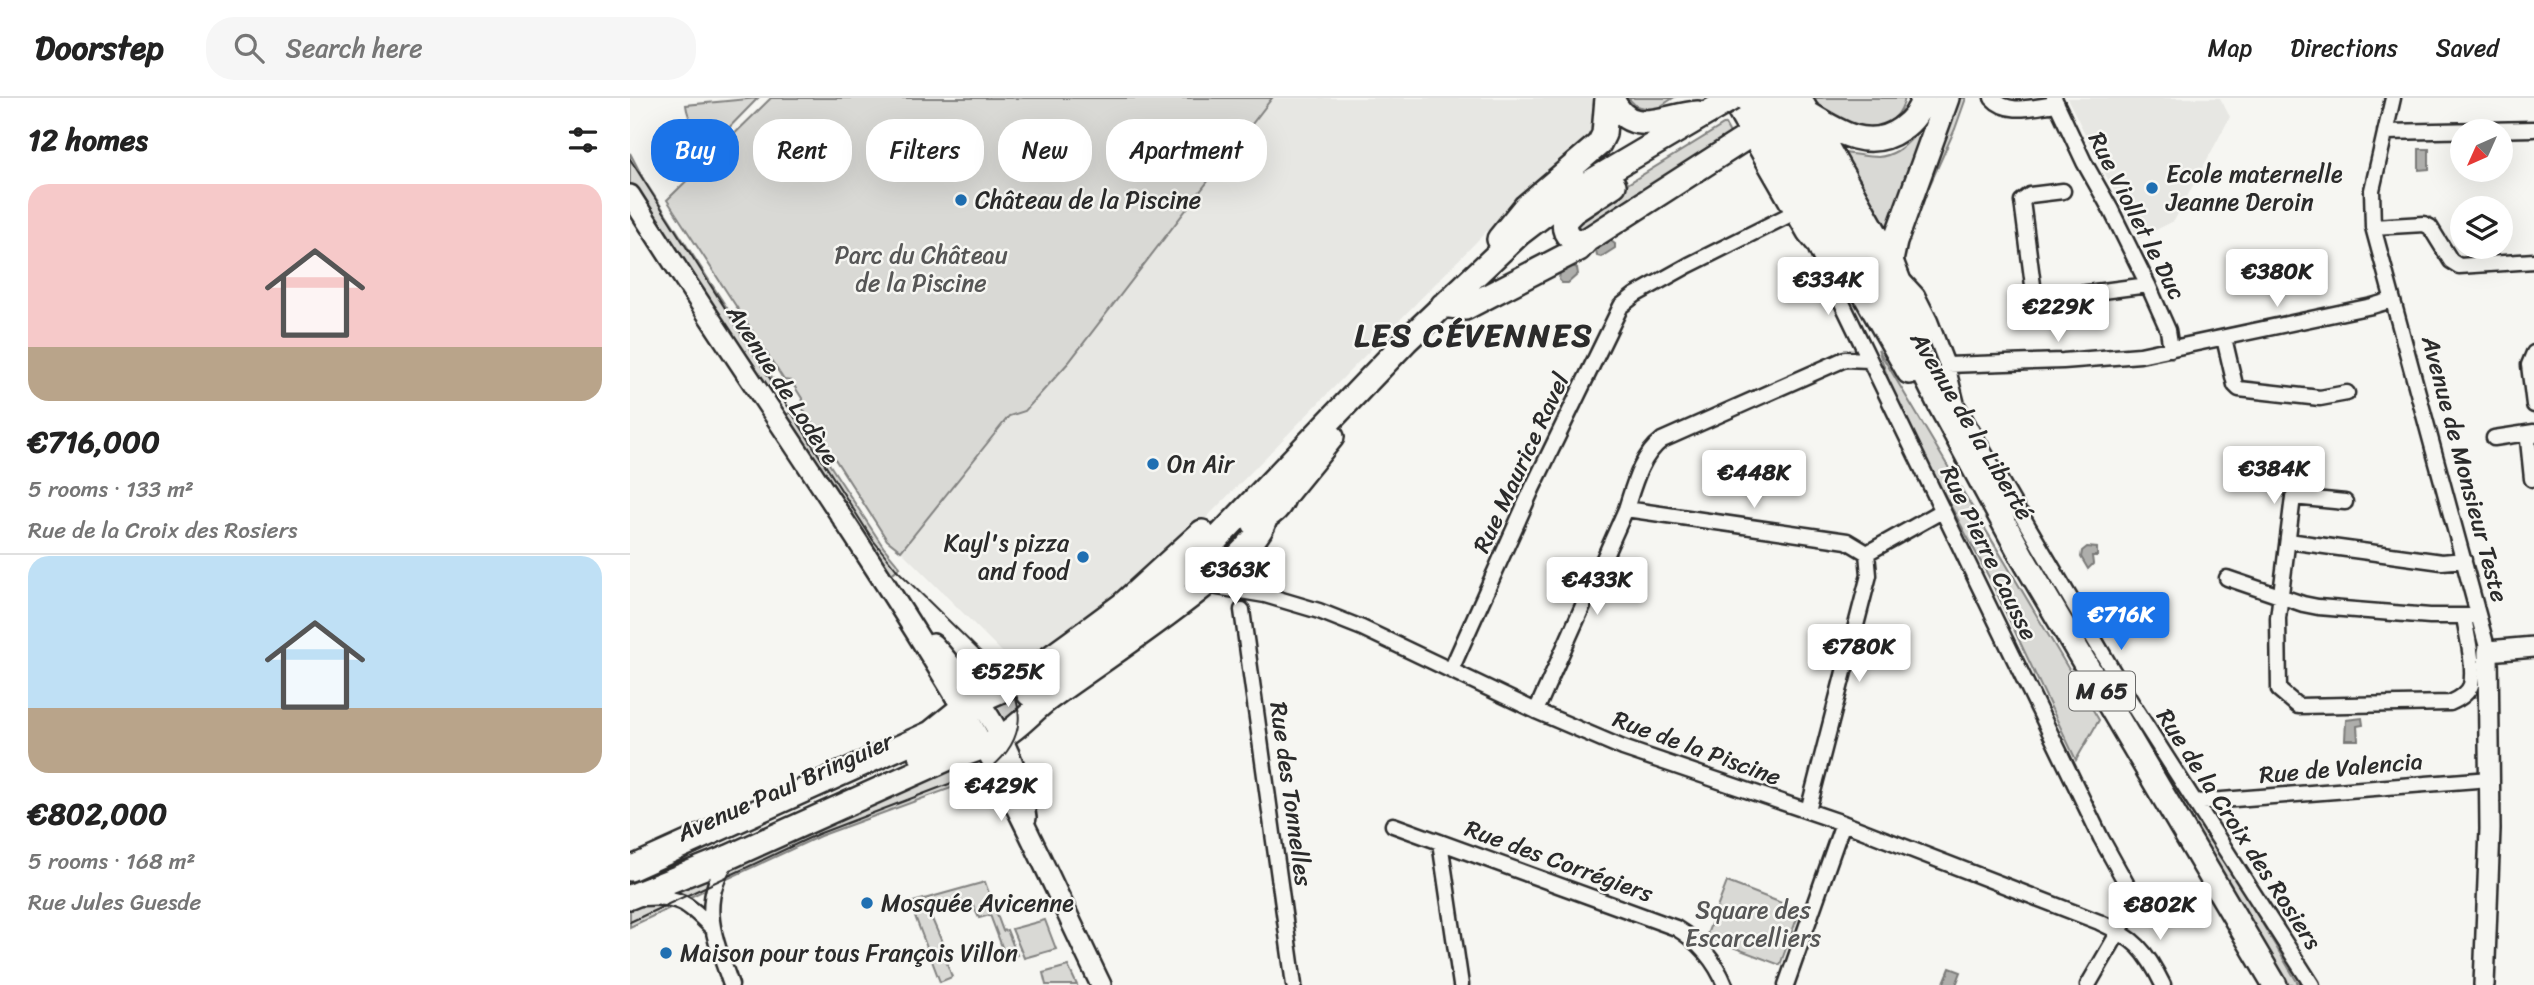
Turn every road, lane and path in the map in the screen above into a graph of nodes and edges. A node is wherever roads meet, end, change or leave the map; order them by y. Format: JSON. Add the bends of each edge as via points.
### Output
{"nodes":[{"id":1,"x":1609,"y":98,"type":"edge"},
{"id":2,"x":1733,"y":98,"type":"edge"},
{"id":3,"x":1753,"y":98,"type":"edge"},
{"id":4,"x":1776,"y":98,"type":"edge"},
{"id":5,"x":1923,"y":98,"type":"edge"},
{"id":6,"x":1947,"y":98,"type":"edge"},
{"id":7,"x":1992,"y":98,"type":"edge"},
{"id":8,"x":2393,"y":98,"type":"edge"},
{"id":9,"x":2056,"y":101,"type":"edge"},
{"id":10,"x":1803,"y":106,"type":"edge"},
{"id":11,"x":1709,"y":112,"type":"junction"},
{"id":12,"x":2534,"y":129,"type":"edge"},
{"id":13,"x":2385,"y":132,"type":"junction"},
{"id":14,"x":1752,"y":134,"type":"junction"},
{"id":15,"x":1641,"y":152,"type":"junction"},
{"id":16,"x":2063,"y":191,"type":"dead end"},
{"id":17,"x":630,"y":195,"type":"edge"},
{"id":18,"x":1797,"y":211,"type":"junction"},
{"id":19,"x":2373,"y":227,"type":"junction"},
{"id":20,"x":1809,"y":232,"type":"junction"},
{"id":21,"x":1587,"y":240,"type":"junction"},
{"id":22,"x":2534,"y":261,"type":"edge"},
{"id":23,"x":1481,"y":268,"type":"junction"},
{"id":24,"x":1895,"y":269,"type":"junction"},
{"id":25,"x":1853,"y":273,"type":"junction"},
{"id":26,"x":2148,"y":285,"type":"junction"},
{"id":27,"x":2392,"y":300,"type":"junction"},
{"id":28,"x":1443,"y":305,"type":"junction"},
{"id":29,"x":2224,"y":338,"type":"junction"},
{"id":30,"x":2171,"y":349,"type":"junction"},
{"id":31,"x":2534,"y":353,"type":"edge"},
{"id":32,"x":1869,"y":360,"type":"junction"},
{"id":33,"x":1943,"y":381,"type":"junction"},
{"id":34,"x":2347,"y":393,"type":"dead end"},
{"id":35,"x":1347,"y":405,"type":"junction"},
{"id":36,"x":2534,"y":405,"type":"edge"},
{"id":37,"x":2534,"y":433,"type":"edge"},
{"id":38,"x":2494,"y":438,"type":"dead end"},
{"id":39,"x":2533,"y":484,"type":"edge"},
{"id":40,"x":1258,"y":494,"type":"junction"},
{"id":41,"x":2344,"y":502,"type":"dead end"},
{"id":42,"x":1626,"y":509,"type":"junction"},
{"id":43,"x":1942,"y":511,"type":"junction"},
{"id":44,"x":1265,"y":518,"type":"junction"},
{"id":45,"x":2288,"y":541,"type":"junction"},
{"id":46,"x":1249,"y":545,"type":"junction"},
{"id":47,"x":1867,"y":553,"type":"junction"},
{"id":48,"x":2464,"y":559,"type":"junction"},
{"id":49,"x":2024,"y":560,"type":"junction"},
{"id":50,"x":2227,"y":578,"type":"dead end"},
{"id":51,"x":1205,"y":585,"type":"junction"},
{"id":52,"x":1265,"y":594,"type":"junction"},
{"id":53,"x":2282,"y":597,"type":"junction"},
{"id":54,"x":1147,"y":605,"type":"junction"},
{"id":55,"x":1242,"y":610,"type":"dead end"},
{"id":56,"x":2479,"y":615,"type":"junction"},
{"id":57,"x":2464,"y":617,"type":"junction"},
{"id":58,"x":2534,"y":647,"type":"edge"},
{"id":59,"x":2488,"y":651,"type":"junction"},
{"id":60,"x":1451,"y":670,"type":"junction"},
{"id":61,"x":1029,"y":694,"type":"tunnel mouth"},
{"id":62,"x":971,"y":704,"type":"junction"},
{"id":63,"x":1536,"y":711,"type":"junction"},
{"id":64,"x":960,"y":734,"type":"tunnel mouth"},
{"id":65,"x":993,"y":741,"type":"junction"},
{"id":66,"x":2490,"y":779,"type":"junction"},
{"id":67,"x":2196,"y":802,"type":"junction"},
{"id":68,"x":1808,"y":811,"type":"junction"},
{"id":69,"x":1843,"y":823,"type":"junction"},
{"id":70,"x":1393,"y":825,"type":"dead end"},
{"id":71,"x":1440,"y":842,"type":"junction"},
{"id":72,"x":729,"y":857,"type":"junction"},
{"id":73,"x":630,"y":869,"type":"edge"},
{"id":74,"x":630,"y":885,"type":"edge"},
{"id":75,"x":630,"y":898,"type":"edge"},
{"id":76,"x":711,"y":927,"type":"junction"},
{"id":77,"x":2120,"y":931,"type":"junction"},
{"id":78,"x":732,"y":985,"type":"edge"},
{"id":79,"x":1101,"y":985,"type":"edge"},
{"id":80,"x":1294,"y":985,"type":"edge"},
{"id":81,"x":1461,"y":985,"type":"edge"},
{"id":82,"x":1725,"y":985,"type":"edge"},
{"id":83,"x":1786,"y":985,"type":"edge"},
{"id":84,"x":2088,"y":985,"type":"edge"},
{"id":85,"x":2162,"y":985,"type":"edge"},
{"id":86,"x":2275,"y":985,"type":"edge"},
{"id":87,"x":2312,"y":985,"type":"edge"},
{"id":88,"x":2484,"y":985,"type":"edge"}],
"edges":[{"from":1,"to":11,"type":"main road","via":[[1622,115],[1642,123]]},
{"from":1,"to":23,"type":"main road","via":[[1599,144],[1525,207]]},
{"from":2,"to":11,"type":"main road","bridge":true},
{"from":2,"to":14,"type":"main road"},
{"from":3,"to":25,"type":"main road","name":"Avenue de la Liberté"},
{"from":4,"to":33,"type":"main road","name":"Avenue de la Liberté"},
{"from":5,"to":10,"type":"main road","via":[[1910,124],[1875,141],[1841,133]]},
{"from":6,"to":24,"type":"main road","via":[[1895,242]]},
{"from":7,"to":9,"type":"street","name":"Rue Viollet le Duc","via":[[2010,109]]},
{"from":8,"to":13,"type":"street","name":"Avenue de Monsieur Teste"},
{"from":9,"to":26,"type":"street","name":"Rue Viollet le Duc"},
{"from":10,"to":24,"type":"main road","name":"Avenue de la Liberté"},
{"from":11,"to":15,"type":"main road"},
{"from":12,"to":13,"type":"street"},
{"from":13,"to":19,"type":"street","name":"Avenue de Monsieur Teste","via":[[2372,190]]},
{"from":14,"to":18,"type":"main road"},
{"from":14,"to":21,"type":"main road"},
{"from":15,"to":21,"type":"main road","via":[[1629,176],[1565,220],[1564,230],[1570,238]]},
{"from":15,"to":23,"type":"main road","via":[[1551,208]]},
{"from":16,"to":26,"type":"street","via":[[2030,195],[2022,201],[2037,297]]},
{"from":17,"to":62,"type":"street","name":"Avenue de Lodève","via":[[896,602]]},
{"from":18,"to":20,"type":"main road"},
{"from":18,"to":60,"type":"street","name":"Rue Maurice Ravel","via":[[1689,265],[1621,306]]},
{"from":19,"to":22,"type":"street","via":[[2424,224],[2459,266]]},
{"from":19,"to":27,"type":"street","name":"Avenue de Monsieur Teste"},
{"from":20,"to":25,"type":"main road","via":[[1836,264]]},
{"from":20,"to":32,"type":"street","name":"Rue Pierre Causse"},
{"from":21,"to":28,"type":"main road","via":[[1579,249],[1465,308]]},
{"from":23,"to":28,"type":"main road"},
{"from":24,"to":33,"type":"main road","name":"Avenue de la Liberté","number":"M 65"},
{"from":25,"to":49,"type":"main road","name":"Avenue de la Liberté","via":[[1987,508]]},
{"from":26,"to":30,"type":"street","name":"Rue Viollet le Duc","via":[[2168,330]]},
{"from":27,"to":29,"type":"street"},
{"from":27,"to":48,"type":"street","name":"Avenue de Monsieur Teste"},
{"from":28,"to":35,"type":"main road"},
{"from":29,"to":30,"type":"street"},
{"from":29,"to":34,"type":"street","via":[[2239,389],[2320,398]]},
{"from":30,"to":33,"type":"street"},
{"from":31,"to":36,"type":"street","via":[[2529,365]]},
{"from":32,"to":42,"type":"street","via":[[1845,359],[1662,440],[1645,458]]},
{"from":32,"to":43,"type":"street","name":"Rue Pierre Causse"},
{"from":33,"to":49,"type":"main road","name":"Avenue de la Liberté","number":"M 65"},
{"from":33,"to":67,"type":"street","name":"Rue de la Croix des Rosiers","via":[[2131,702]]},
{"from":35,"to":40,"type":"main road"},
{"from":35,"to":44,"type":"main road","via":[[1339,428],[1280,506]]},
{"from":37,"to":38,"type":"street"},
{"from":37,"to":39,"type":"street","via":[[2528,440]]},
{"from":40,"to":54,"type":"main road","via":[[1213,544]]},
{"from":40,"to":62,"type":"main road","via":[[1233,503],[1122,605],[1072,642],[1011,686]]},
{"from":41,"to":45,"type":"street","via":[[2292,497]]},
{"from":42,"to":47,"type":"street","via":[[1847,541]]},
{"from":42,"to":63,"type":"street"},
{"from":43,"to":47,"type":"street"},
{"from":43,"to":77,"type":"street","name":"Rue Pierre Causse","via":[[2132,894],[2132,909]]},
{"from":44,"to":46,"type":"main road","name":"Avenue Paul Bringuier"},
{"from":44,"to":54,"type":"main road","via":[[1221,561],[1172,599]]},
{"from":45,"to":48,"type":"street","via":[[2442,562]]},
{"from":45,"to":53,"type":"street"},
{"from":46,"to":51,"type":"main road","name":"Avenue Paul Bringuier"},
{"from":46,"to":52,"type":"street","via":[[1252,569]]},
{"from":47,"to":68,"type":"street","via":[[1869,575]]},
{"from":48,"to":56,"type":"street","name":"Avenue de Monsieur Teste"},
{"from":49,"to":86,"type":"main road","name":"Avenue de la Liberté","number":"M 65"},
{"from":50,"to":53,"type":"street"},
{"from":51,"to":52,"type":"street","name":"Rue de la Piscine"},
{"from":51,"to":65,"type":"main road","name":"Avenue Paul Bringuier"},
{"from":52,"to":60,"type":"street","name":"Rue de la Piscine","via":[[1319,611]]},
{"from":53,"to":57,"type":"street","via":[[2318,607]]},
{"from":53,"to":57,"type":"street","via":[[2279,690],[2298,706],[2456,701],[2471,685]]},
{"from":54,"to":61,"type":"main road"},
{"from":55,"to":80,"type":"street","name":"Rue des Tonnelles"},
{"from":56,"to":57,"type":"street"},
{"from":56,"to":59,"type":"street","name":"Avenue de Monsieur Teste"},
{"from":58,"to":59,"type":"street"},
{"from":59,"to":66,"type":"street","name":"Avenue de Monsieur Teste"},
{"from":60,"to":63,"type":"street","name":"Rue de la Piscine"},
{"from":62,"to":65,"type":"street","name":"Avenue de Lodève"},
{"from":62,"to":73,"type":"main road","via":[[932,733]]},
{"from":63,"to":68,"type":"street","name":"Rue de la Piscine","via":[[1623,748]]},
{"from":64,"to":74,"type":"main road","name":"Avenue Paul Bringuier"},
{"from":65,"to":72,"type":"main road","name":"Avenue Paul Bringuier"},
{"from":65,"to":79,"type":"street","name":"Avenue de Lodève","via":[[1027,829]]},
{"from":66,"to":67,"type":"street","name":"Rue de Valencia"},
{"from":66,"to":88,"type":"street","name":"Avenue de Monsieur Teste"},
{"from":67,"to":87,"type":"street","name":"Rue de la Croix des Rosiers"},
{"from":68,"to":69,"type":"street","name":"Rue de la Piscine"},
{"from":69,"to":77,"type":"street","name":"Rue de la Piscine"},
{"from":69,"to":83,"type":"street"},
{"from":70,"to":71,"type":"street","name":"Rue des Corrégiers"},
{"from":71,"to":81,"type":"street"},
{"from":71,"to":82,"type":"street","name":"Rue des Corrégiers","via":[[1676,929],[1704,950]]},
{"from":72,"to":75,"type":"main road","name":"Avenue Paul Bringuier"},
{"from":72,"to":76,"type":"street","via":[[713,890]]},
{"from":75,"to":76,"type":"street","via":[[678,900],[691,906]]},
{"from":76,"to":78,"type":"street"},
{"from":77,"to":84,"type":"street","name":"Rue Pierre Causse"},
{"from":77,"to":85,"type":"street","name":"Rue de la Piscine","via":[[2146,952]]}]}
